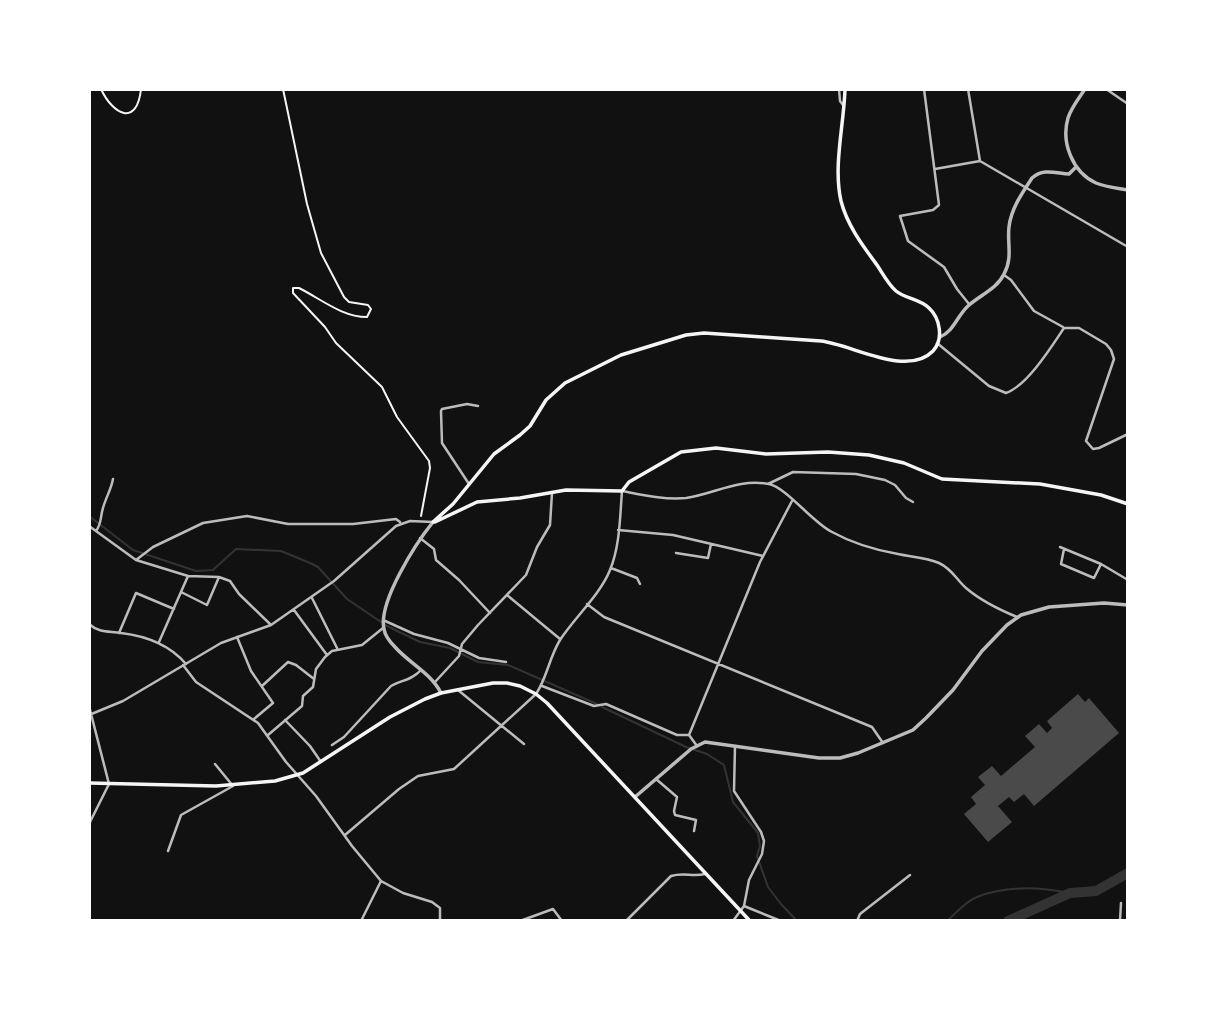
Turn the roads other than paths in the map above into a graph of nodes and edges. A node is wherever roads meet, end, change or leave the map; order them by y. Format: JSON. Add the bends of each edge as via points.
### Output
{"nodes":[{"id":1,"x":839,"y":89,"type":"edge"},
{"id":2,"x":845,"y":89,"type":"edge"},
{"id":3,"x":924,"y":89,"type":"edge"},
{"id":4,"x":968,"y":89,"type":"edge"},
{"id":5,"x":1085,"y":89,"type":"edge"},
{"id":6,"x":1106,"y":89,"type":"edge"},
{"id":7,"x":1128,"y":104,"type":"edge"},
{"id":8,"x":844,"y":108,"type":"junction"},
{"id":9,"x":980,"y":162,"type":"junction"},
{"id":10,"x":1076,"y":167,"type":"junction"},
{"id":11,"x":934,"y":169,"type":"junction"},
{"id":12,"x":1025,"y":189,"type":"junction"},
{"id":13,"x":1128,"y":190,"type":"edge"},
{"id":14,"x":1128,"y":247,"type":"edge"},
{"id":15,"x":1004,"y":275,"type":"junction"},
{"id":16,"x":969,"y":304,"type":"junction"},
{"id":17,"x":1064,"y":328,"type":"junction"},
{"id":18,"x":940,"y":337,"type":"junction"},
{"id":19,"x":937,"y":344,"type":"junction"},
{"id":20,"x":478,"y":406,"type":"dead end"},
{"id":21,"x":1128,"y":434,"type":"edge"},
{"id":22,"x":113,"y":479,"type":"dead end"},
{"id":23,"x":469,"y":484,"type":"junction"},
{"id":24,"x":768,"y":484,"type":"junction"},
{"id":25,"x":622,"y":491,"type":"junction"},
{"id":26,"x":552,"y":494,"type":"junction"},
{"id":27,"x":792,"y":501,"type":"junction"},
{"id":28,"x":913,"y":502,"type":"dead end"},
{"id":29,"x":1128,"y":504,"type":"edge"},
{"id":30,"x":433,"y":522,"type":"junction"},
{"id":31,"x":402,"y":523,"type":"junction"},
{"id":32,"x":89,"y":526,"type":"edge"},
{"id":33,"x":618,"y":530,"type":"junction"},
{"id":34,"x":96,"y":531,"type":"junction"},
{"id":35,"x":421,"y":538,"type":"junction"},
{"id":36,"x":711,"y":544,"type":"junction"},
{"id":37,"x":677,"y":553,"type":"dead end"},
{"id":38,"x":763,"y":556,"type":"junction"},
{"id":39,"x":136,"y":560,"type":"junction"},
{"id":40,"x":1101,"y":564,"type":"junction"},
{"id":41,"x":611,"y":568,"type":"junction"},
{"id":42,"x":188,"y":576,"type":"junction"},
{"id":43,"x":219,"y":578,"type":"junction"},
{"id":44,"x":1128,"y":580,"type":"edge"},
{"id":45,"x":640,"y":584,"type":"dead end"},
{"id":46,"x":181,"y":592,"type":"junction"},
{"id":47,"x":507,"y":595,"type":"junction"},
{"id":48,"x":312,"y":598,"type":"junction"},
{"id":49,"x":587,"y":604,"type":"junction"},
{"id":50,"x":1128,"y":605,"type":"edge"},
{"id":51,"x":174,"y":609,"type":"junction"},
{"id":52,"x":294,"y":610,"type":"junction"},
{"id":53,"x":490,"y":613,"type":"junction"},
{"id":54,"x":1017,"y":617,"type":"junction"},
{"id":55,"x":383,"y":620,"type":"junction"},
{"id":56,"x":89,"y":624,"type":"edge"},
{"id":57,"x":271,"y":625,"type":"junction"},
{"id":58,"x":383,"y":628,"type":"junction"},
{"id":59,"x":119,"y":633,"type":"junction"},
{"id":60,"x":237,"y":637,"type":"junction"},
{"id":61,"x":561,"y":639,"type":"junction"},
{"id":62,"x":159,"y":642,"type":"junction"},
{"id":63,"x":337,"y":649,"type":"junction"},
{"id":64,"x":461,"y":649,"type":"junction"},
{"id":65,"x":327,"y":655,"type":"junction"},
{"id":66,"x":506,"y":662,"type":"dead end"},
{"id":67,"x":719,"y":663,"type":"junction"},
{"id":68,"x":184,"y":664,"type":"junction"},
{"id":69,"x":421,"y":670,"type":"junction"},
{"id":70,"x":314,"y":679,"type":"junction"},
{"id":71,"x":435,"y":682,"type":"junction"},
{"id":72,"x":542,"y":685,"type":"junction"},
{"id":73,"x":261,"y":686,"type":"junction"},
{"id":74,"x":458,"y":690,"type":"junction"},
{"id":75,"x":441,"y":693,"type":"junction"},
{"id":76,"x":536,"y":694,"type":"junction"},
{"id":77,"x":89,"y":706,"type":"edge"},
{"id":78,"x":91,"y":715,"type":"edge"},
{"id":79,"x":254,"y":719,"type":"junction"},
{"id":80,"x":285,"y":720,"type":"junction"},
{"id":81,"x":500,"y":727,"type":"junction"},
{"id":82,"x":268,"y":735,"type":"junction"},
{"id":83,"x":689,"y":735,"type":"junction"},
{"id":84,"x":883,"y":743,"type":"junction"},
{"id":85,"x":524,"y":744,"type":"dead end"},
{"id":86,"x":332,"y":746,"type":"dead end"},
{"id":87,"x":697,"y":746,"type":"junction"},
{"id":88,"x":735,"y":746,"type":"junction"},
{"id":89,"x":321,"y":762,"type":"junction"},
{"id":90,"x":215,"y":764,"type":"dead end"},
{"id":91,"x":297,"y":776,"type":"junction"},
{"id":92,"x":656,"y":779,"type":"junction"},
{"id":93,"x":89,"y":782,"type":"edge"},
{"id":94,"x":109,"y":784,"type":"junction"},
{"id":95,"x":233,"y":786,"type":"junction"},
{"id":96,"x":635,"y":797,"type":"junction"},
{"id":97,"x":89,"y":824,"type":"edge"},
{"id":98,"x":694,"y":831,"type":"dead end"},
{"id":99,"x":345,"y":835,"type":"junction"},
{"id":100,"x":168,"y":851,"type":"dead end"},
{"id":101,"x":708,"y":874,"type":"junction"},
{"id":102,"x":910,"y":875,"type":"dead end"},
{"id":103,"x":381,"y":881,"type":"junction"},
{"id":104,"x":1121,"y":902,"type":"dead end"},
{"id":105,"x":743,"y":909,"type":"junction"},
{"id":106,"x":361,"y":921,"type":"edge"},
{"id":107,"x":440,"y":921,"type":"edge"},
{"id":108,"x":520,"y":921,"type":"edge"},
{"id":109,"x":562,"y":921,"type":"edge"},
{"id":110,"x":626,"y":921,"type":"edge"},
{"id":111,"x":733,"y":921,"type":"edge"},
{"id":112,"x":750,"y":921,"type":"edge"},
{"id":113,"x":781,"y":921,"type":"edge"},
{"id":114,"x":857,"y":921,"type":"edge"},
{"id":115,"x":1119,"y":921,"type":"edge"}],
"edges":[{"from":1,"to":8,"type":"street"},
{"from":2,"to":8,"type":"main road"},
{"from":3,"to":11,"type":"street"},
{"from":4,"to":9,"type":"street"},
{"from":5,"to":10,"type":"street","via":[[1069,116],[1065,135]]},
{"from":6,"to":7,"type":"street"},
{"from":8,"to":18,"type":"main road","via":[[839,164],[846,215],[890,284],[932,312]]},
{"from":9,"to":11,"type":"street"},
{"from":9,"to":12,"type":"street"},
{"from":10,"to":12,"type":"street","via":[[1069,174],[1037,174]]},
{"from":10,"to":13,"type":"street","via":[[1092,181]]},
{"from":11,"to":16,"type":"street","via":[[939,205],[900,216],[908,241],[944,267]]},
{"from":12,"to":14,"type":"street"},
{"from":12,"to":15,"type":"street","via":[[1009,223],[1010,255]]},
{"from":15,"to":16,"type":"street"},
{"from":15,"to":17,"type":"street","via":[[1034,311]]},
{"from":16,"to":18,"type":"street","via":[[951,331]]},
{"from":17,"to":19,"type":"street","via":[[1019,385],[1006,393],[989,386]]},
{"from":17,"to":21,"type":"street","via":[[1079,328],[1106,344],[1114,359],[1086,441],[1099,449]]},
{"from":18,"to":19,"type":"main road"},
{"from":19,"to":23,"type":"main road","via":[[925,357],[893,360],[823,341],[686,335],[621,355],[565,383],[546,400],[530,426],[494,454]]},
{"from":20,"to":23,"type":"street","via":[[441,411],[442,443]]},
{"from":22,"to":34,"type":"street"},
{"from":23,"to":30,"type":"main road"},
{"from":24,"to":25,"type":"street","via":[[732,485],[684,498]]},
{"from":24,"to":27,"type":"street"},
{"from":24,"to":28,"type":"street","via":[[793,472],[856,474],[886,480]]},
{"from":25,"to":26,"type":"main road"},
{"from":25,"to":29,"type":"main road","via":[[629,482],[681,452],[716,447],[766,454],[869,455],[942,479],[1040,484]]},
{"from":25,"to":33,"type":"street"},
{"from":26,"to":30,"type":"main road","via":[[477,502]]},
{"from":26,"to":47,"type":"street","via":[[550,525],[526,575]]},
{"from":27,"to":38,"type":"street"},
{"from":27,"to":54,"type":"street","via":[[818,524],[850,540],[940,563],[965,588]]},
{"from":30,"to":31,"type":"street"},
{"from":30,"to":35,"type":"street"},
{"from":31,"to":39,"type":"street","via":[[396,519],[288,524],[247,516],[203,523]]},
{"from":31,"to":48,"type":"street"},
{"from":32,"to":34,"type":"street"},
{"from":33,"to":36,"type":"street"},
{"from":33,"to":41,"type":"street"},
{"from":34,"to":39,"type":"street"},
{"from":35,"to":53,"type":"street","via":[[434,549],[436,560]]},
{"from":35,"to":55,"type":"street","via":[[405,564]]},
{"from":36,"to":37,"type":"street","via":[[708,558]]},
{"from":36,"to":38,"type":"street"},
{"from":38,"to":67,"type":"street"},
{"from":39,"to":42,"type":"street"},
{"from":40,"to":40,"type":"street","via":[[1094,578],[1061,564],[1063,548]]},
{"from":40,"to":44,"type":"street"},
{"from":41,"to":45,"type":"street","via":[[637,578]]},
{"from":41,"to":49,"type":"street"},
{"from":42,"to":43,"type":"street"},
{"from":42,"to":46,"type":"street"},
{"from":43,"to":46,"type":"street","via":[[207,605]]},
{"from":43,"to":57,"type":"street","via":[[230,581]]},
{"from":46,"to":51,"type":"street"},
{"from":47,"to":53,"type":"street"},
{"from":47,"to":61,"type":"street"},
{"from":48,"to":52,"type":"street"},
{"from":48,"to":63,"type":"street"},
{"from":49,"to":61,"type":"street"},
{"from":49,"to":67,"type":"street","via":[[604,617]]},
{"from":50,"to":54,"type":"street","via":[[1049,607]]},
{"from":51,"to":59,"type":"street","via":[[136,593]]},
{"from":51,"to":62,"type":"street"},
{"from":52,"to":57,"type":"street"},
{"from":52,"to":65,"type":"street"},
{"from":53,"to":64,"type":"street"},
{"from":54,"to":84,"type":"street","via":[[926,719]]},
{"from":55,"to":58,"type":"street"},
{"from":55,"to":64,"type":"street"},
{"from":56,"to":59,"type":"street","via":[[97,631]]},
{"from":57,"to":60,"type":"street"},
{"from":58,"to":63,"type":"street","via":[[362,645]]},
{"from":58,"to":69,"type":"street","via":[[396,649]]},
{"from":59,"to":62,"type":"street"},
{"from":60,"to":68,"type":"street"},
{"from":60,"to":73,"type":"street"},
{"from":61,"to":72,"type":"street"},
{"from":62,"to":68,"type":"street"},
{"from":63,"to":65,"type":"street"},
{"from":64,"to":66,"type":"street"},
{"from":64,"to":71,"type":"street"},
{"from":65,"to":70,"type":"street"},
{"from":67,"to":83,"type":"street"},
{"from":67,"to":84,"type":"street","via":[[872,727]]},
{"from":68,"to":78,"type":"street"},
{"from":68,"to":79,"type":"street","via":[[196,682]]},
{"from":69,"to":71,"type":"street"},
{"from":69,"to":86,"type":"street","via":[[413,679],[391,686]]},
{"from":70,"to":73,"type":"street","via":[[288,662]]},
{"from":70,"to":80,"type":"street","via":[[302,706]]},
{"from":71,"to":75,"type":"street"},
{"from":72,"to":76,"type":"street"},
{"from":72,"to":83,"type":"street","via":[[594,705],[606,704],[677,735]]},
{"from":73,"to":79,"type":"street","via":[[273,703]]},
{"from":74,"to":75,"type":"main road"},
{"from":74,"to":76,"type":"main road","via":[[493,682]]},
{"from":74,"to":81,"type":"street"},
{"from":75,"to":89,"type":"main road","via":[[390,717]]},
{"from":76,"to":81,"type":"street"},
{"from":76,"to":96,"type":"main road"},
{"from":77,"to":78,"type":"street"},
{"from":78,"to":94,"type":"street"},
{"from":79,"to":82,"type":"street"},
{"from":80,"to":82,"type":"street"},
{"from":80,"to":89,"type":"street"},
{"from":81,"to":85,"type":"street"},
{"from":81,"to":99,"type":"street","via":[[454,769],[418,776]]},
{"from":82,"to":91,"type":"street"},
{"from":83,"to":87,"type":"street"},
{"from":84,"to":88,"type":"street","via":[[840,758]]},
{"from":87,"to":88,"type":"street","via":[[705,742]]},
{"from":87,"to":92,"type":"street"},
{"from":88,"to":105,"type":"street","via":[[734,792],[764,841]]},
{"from":89,"to":91,"type":"main road"},
{"from":90,"to":95,"type":"street"},
{"from":91,"to":95,"type":"main road"},
{"from":91,"to":99,"type":"street"},
{"from":92,"to":96,"type":"street"},
{"from":92,"to":98,"type":"street","via":[[677,797],[676,815],[696,820]]},
{"from":93,"to":94,"type":"main road"},
{"from":94,"to":95,"type":"main road"},
{"from":94,"to":97,"type":"street"},
{"from":95,"to":100,"type":"street","via":[[181,815]]},
{"from":96,"to":101,"type":"main road"},
{"from":99,"to":103,"type":"street"},
{"from":101,"to":105,"type":"main road"},
{"from":101,"to":110,"type":"street","via":[[671,876]]},
{"from":102,"to":114,"type":"street"},
{"from":103,"to":106,"type":"street"},
{"from":103,"to":107,"type":"street","via":[[432,902],[440,908]]},
{"from":104,"to":115,"type":"street"},
{"from":105,"to":111,"type":"street"},
{"from":105,"to":112,"type":"main road"},
{"from":105,"to":113,"type":"street"},
{"from":108,"to":109,"type":"street","via":[[553,909]]}]}
